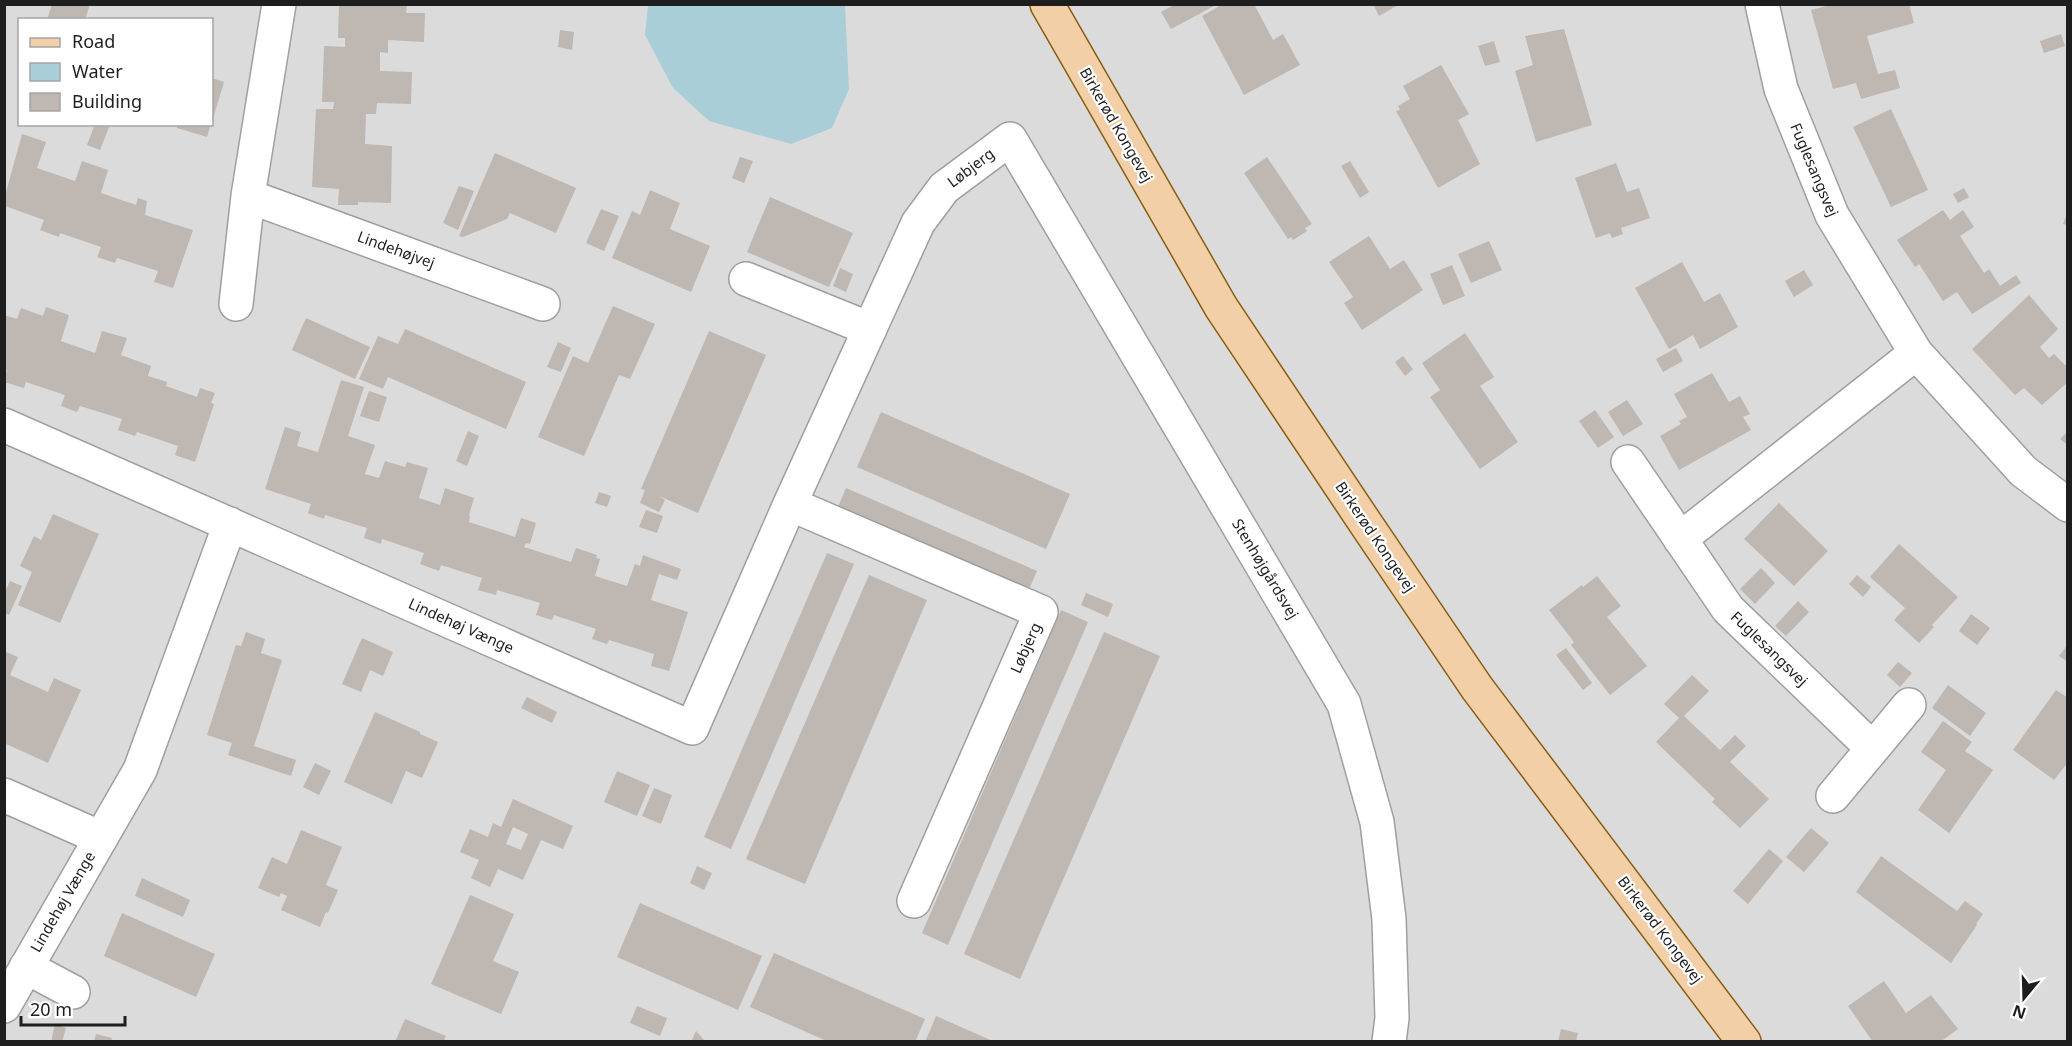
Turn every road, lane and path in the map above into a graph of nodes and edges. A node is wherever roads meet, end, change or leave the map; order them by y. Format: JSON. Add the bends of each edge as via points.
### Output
{"nodes":[{"id":1,"x":1047,"y":4,"type":"edge"},
{"id":2,"x":1762,"y":4,"type":"edge"},
{"id":3,"x":278,"y":5,"type":"edge"},
{"id":4,"x":1010,"y":139,"type":"joint"},
{"id":5,"x":248,"y":196,"type":"junction"},
{"id":6,"x":746,"y":279,"type":"dead end"},
{"id":7,"x":543,"y":303,"type":"dead end"},
{"id":8,"x":236,"y":304,"type":"dead end"},
{"id":9,"x":870,"y":329,"type":"junction"},
{"id":10,"x":1916,"y":353,"type":"junction"},
{"id":11,"x":4,"y":425,"type":"edge"},
{"id":12,"x":1628,"y":462,"type":"dead end"},
{"id":13,"x":790,"y":504,"type":"junction"},
{"id":14,"x":2067,"y":505,"type":"edge"},
{"id":15,"x":230,"y":524,"type":"junction"},
{"id":16,"x":1680,"y":539,"type":"junction"},
{"id":17,"x":1909,"y":705,"type":"dead end"},
{"id":18,"x":692,"y":728,"type":"joint"},
{"id":19,"x":1872,"y":748,"type":"junction"},
{"id":20,"x":4,"y":795,"type":"edge"},
{"id":21,"x":1833,"y":796,"type":"dead end"},
{"id":22,"x":101,"y":838,"type":"junction"},
{"id":23,"x":914,"y":901,"type":"dead end"},
{"id":24,"x":26,"y":967,"type":"junction"},
{"id":25,"x":73,"y":992,"type":"dead end"},
{"id":26,"x":4,"y":1006,"type":"edge"},
{"id":27,"x":1389,"y":1041,"type":"edge"},
{"id":28,"x":1744,"y":1041,"type":"edge"}],
"edges":[{"from":1,"to":28,"type":"main road","name":"Birkerød Kongevej","via":[[1221,307],[1359,514],[1477,688]]},
{"from":2,"to":10,"type":"street","name":"Fuglesangsvej","via":[[1781,89],[1832,215]]},
{"from":3,"to":5,"type":"street"},
{"from":4,"to":9,"type":"street","name":"Løbjerg","via":[[944,188],[918,223]]},
{"from":4,"to":27,"type":"street","name":"Stenhøjgårdsvej","via":[[1344,704],[1377,822],[1389,919]]},
{"from":5,"to":7,"type":"street","name":"Lindehøjvej"},
{"from":5,"to":8,"type":"street"},
{"from":6,"to":9,"type":"street"},
{"from":9,"to":13,"type":"street","name":"Løbjerg"},
{"from":10,"to":14,"type":"street","name":"Fuglesangsvej","via":[[2024,471]]},
{"from":10,"to":16,"type":"street"},
{"from":11,"to":15,"type":"street","name":"Lindehøj Vænge"},
{"from":12,"to":16,"type":"street","name":"Fuglesangsvej"},
{"from":13,"to":18,"type":"street","name":"Løbjerg"},
{"from":13,"to":23,"type":"street","name":"Løbjerg","via":[[1041,612]]},
{"from":15,"to":18,"type":"street","name":"Lindehøj Vænge"},
{"from":15,"to":22,"type":"street","name":"Lindehøj Vænge","via":[[140,770]]},
{"from":16,"to":19,"type":"street","name":"Fuglesangsvej","via":[[1728,609]]},
{"from":17,"to":19,"type":"street"},
{"from":19,"to":21,"type":"street"},
{"from":20,"to":22,"type":"street","name":"Lindehøj Vænge"},
{"from":22,"to":24,"type":"street","name":"Lindehøj Vænge"},
{"from":24,"to":25,"type":"street","name":"Lindehøj Vænge"},
{"from":24,"to":26,"type":"street","name":"Lindehøj Vænge"}]}
